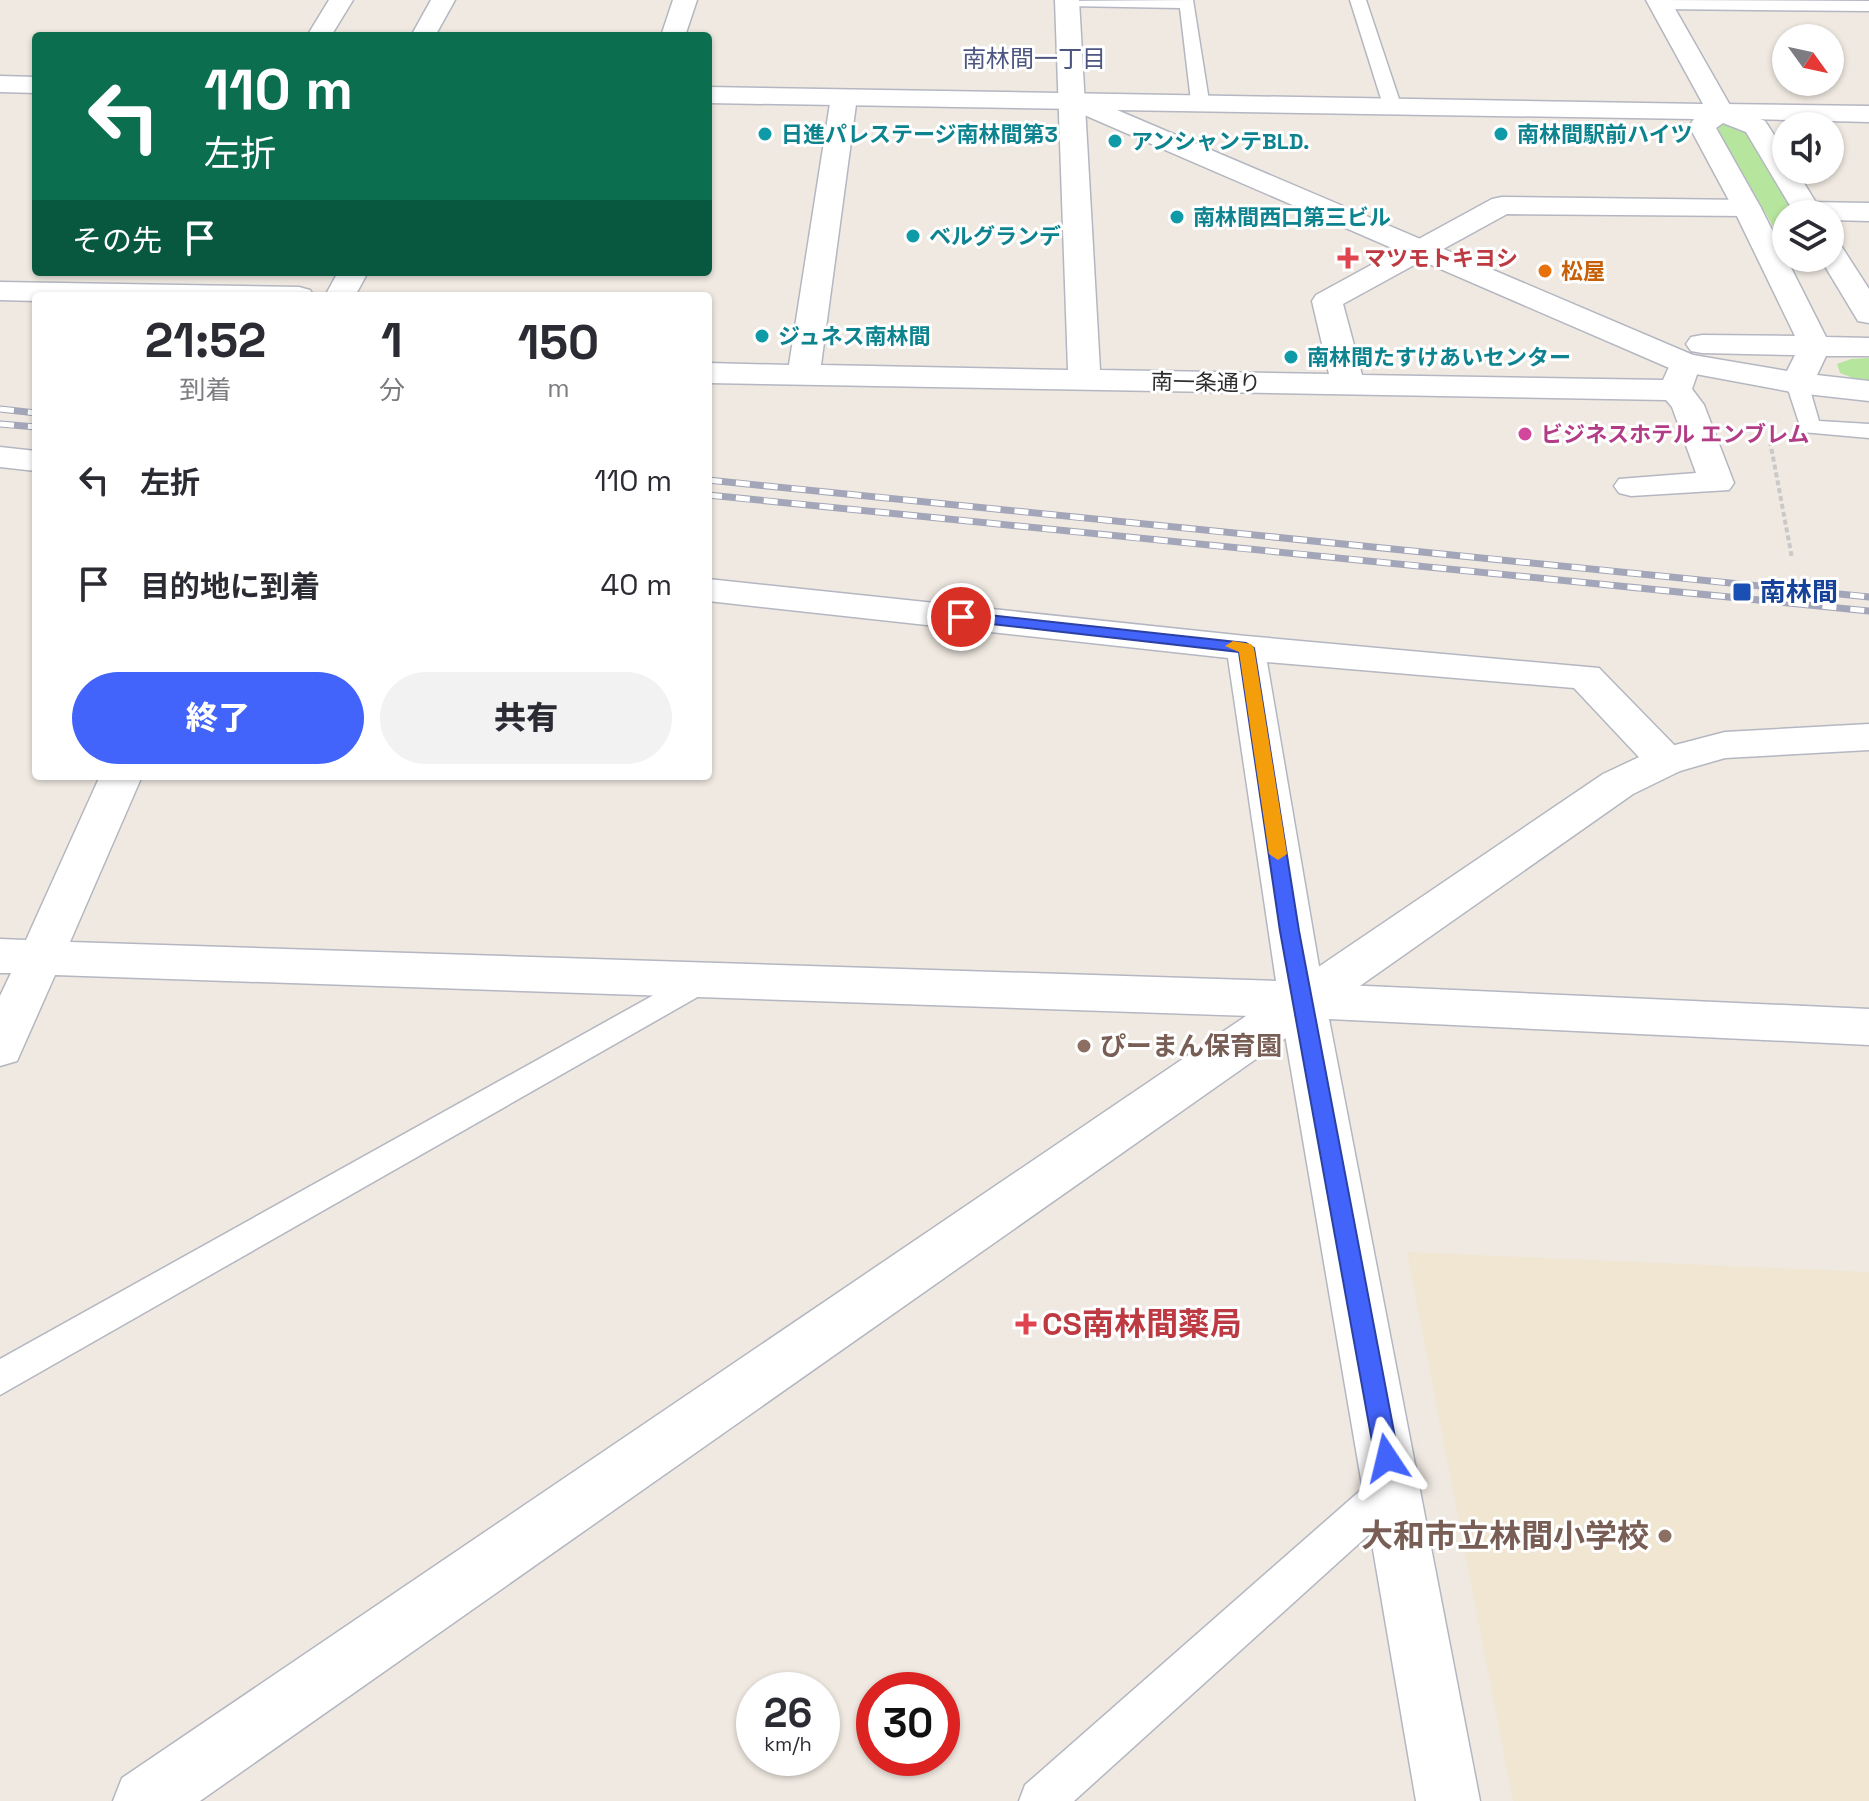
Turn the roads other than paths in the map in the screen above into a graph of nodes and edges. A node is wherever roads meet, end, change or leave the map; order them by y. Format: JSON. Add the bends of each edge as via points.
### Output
{"nodes":[{"id":1,"x":341,"y":0,"type":"edge"},
{"id":2,"x":443,"y":0,"type":"edge"},
{"id":3,"x":685,"y":0,"type":"edge"},
{"id":4,"x":1358,"y":0,"type":"edge"},
{"id":5,"x":1067,"y":1,"type":"edge"},
{"id":6,"x":1659,"y":2,"type":"edge"},
{"id":7,"x":1869,"y":6,"type":"edge"},
{"id":8,"x":321,"y":32,"type":"edge"},
{"id":9,"x":425,"y":32,"type":"edge"},
{"id":10,"x":674,"y":32,"type":"edge"},
{"id":11,"x":0,"y":84,"type":"edge"},
{"id":12,"x":32,"y":85,"type":"edge"},
{"id":13,"x":712,"y":95,"type":"edge"},
{"id":14,"x":844,"y":97,"type":"junction"},
{"id":15,"x":1074,"y":101,"type":"junction"},
{"id":16,"x":1200,"y":101,"type":"junction"},
{"id":17,"x":1392,"y":105,"type":"junction"},
{"id":18,"x":1721,"y":112,"type":"junction"},
{"id":19,"x":1869,"y":114,"type":"edge"},
{"id":20,"x":1801,"y":200,"type":"edge"},
{"id":21,"x":1747,"y":208,"type":"junction"},
{"id":22,"x":1844,"y":212,"type":"edge"},
{"id":23,"x":1869,"y":212,"type":"edge"},
{"id":24,"x":1419,"y":250,"type":"junction"},
{"id":25,"x":1843,"y":272,"type":"edge"},
{"id":26,"x":0,"y":291,"type":"edge"},
{"id":27,"x":60,"y":292,"type":"edge"},
{"id":28,"x":1869,"y":314,"type":"edge"},
{"id":29,"x":1635,"y":343,"type":"junction"},
{"id":30,"x":1815,"y":346,"type":"junction"},
{"id":31,"x":1869,"y":347,"type":"edge"},
{"id":32,"x":712,"y":373,"type":"edge"},
{"id":33,"x":804,"y":374,"type":"junction"},
{"id":34,"x":1680,"y":377,"type":"junction"},
{"id":35,"x":1085,"y":381,"type":"junction"},
{"id":36,"x":1797,"y":383,"type":"junction"},
{"id":37,"x":1348,"y":384,"type":"junction"},
{"id":38,"x":1869,"y":391,"type":"edge"},
{"id":39,"x":1869,"y":431,"type":"edge"},
{"id":40,"x":0,"y":457,"type":"edge"},
{"id":41,"x":32,"y":461,"type":"edge"},
{"id":42,"x":1631,"y":486,"type":"dead end"},
{"id":43,"x":712,"y":590,"type":"edge"},
{"id":44,"x":1246,"y":648,"type":"junction"},
{"id":45,"x":1869,"y":737,"type":"edge"},
{"id":46,"x":1666,"y":761,"type":"junction"},
{"id":47,"x":119,"y":780,"type":"edge"},
{"id":48,"x":20,"y":957,"type":"edge"},
{"id":49,"x":704,"y":979,"type":"junction"},
{"id":50,"x":1304,"y":1001,"type":"junction"},
{"id":51,"x":1869,"y":1027,"type":"edge"},
{"id":52,"x":0,"y":1048,"type":"edge"},
{"id":53,"x":0,"y":1378,"type":"edge"},
{"id":54,"x":1392,"y":1488,"type":"junction"},
{"id":55,"x":145,"y":1801,"type":"edge"},
{"id":56,"x":1041,"y":1801,"type":"edge"},
{"id":57,"x":1448,"y":1801,"type":"edge"}],
"edges":[{"from":1,"to":8,"type":"street"},
{"from":2,"to":9,"type":"street"},
{"from":3,"to":10,"type":"street"},
{"from":4,"to":17,"type":"lane"},
{"from":5,"to":15,"type":"street"},
{"from":5,"to":16,"type":"lane","via":[[1187,3]]},
{"from":6,"to":7,"type":"lane"},
{"from":6,"to":18,"type":"street"},
{"from":11,"to":12,"type":"street"},
{"from":13,"to":14,"type":"street"},
{"from":14,"to":15,"type":"street"},
{"from":14,"to":33,"type":"street"},
{"from":15,"to":16,"type":"street"},
{"from":15,"to":24,"type":"street"},
{"from":15,"to":35,"type":"street"},
{"from":16,"to":17,"type":"street"},
{"from":17,"to":18,"type":"street"},
{"from":18,"to":19,"type":"street"},
{"from":18,"to":20,"type":"street","via":[[1756,127]]},
{"from":18,"to":21,"type":"street","via":[[1702,126]]},
{"from":21,"to":24,"type":"street","via":[[1502,205]]},
{"from":21,"to":30,"type":"street"},
{"from":22,"to":23,"type":"street"},
{"from":24,"to":29,"type":"street"},
{"from":24,"to":37,"type":"street","via":[[1327,301]]},
{"from":25,"to":28,"type":"street"},
{"from":26,"to":27,"type":"street"},
{"from":29,"to":30,"type":"street"},
{"from":29,"to":34,"type":"street"},
{"from":30,"to":31,"type":"street"},
{"from":30,"to":36,"type":"street"},
{"from":32,"to":33,"type":"street","name":"南一条通り"},
{"from":33,"to":35,"type":"street","name":"南一条通り"},
{"from":34,"to":36,"type":"street"},
{"from":34,"to":37,"type":"street","name":"南一条通り"},
{"from":34,"to":42,"type":"street","via":[[1717,483]]},
{"from":35,"to":37,"type":"street","name":"南一条通り"},
{"from":36,"to":38,"type":"street"},
{"from":36,"to":39,"type":"lane","via":[[1810,427]]},
{"from":40,"to":41,"type":"street"},
{"from":43,"to":44,"type":"street"},
{"from":44,"to":46,"type":"street","via":[[1585,677]]},
{"from":44,"to":50,"type":"street"},
{"from":45,"to":46,"type":"street","via":[[1725,745]]},
{"from":46,"to":50,"type":"street","via":[[1618,784]]},
{"from":47,"to":48,"type":"street"},
{"from":48,"to":49,"type":"street"},
{"from":48,"to":52,"type":"street"},
{"from":49,"to":50,"type":"street"},
{"from":49,"to":53,"type":"lane"},
{"from":50,"to":51,"type":"street"},
{"from":50,"to":54,"type":"street"},
{"from":50,"to":55,"type":"street"},
{"from":54,"to":56,"type":"lane"},
{"from":54,"to":57,"type":"street"}]}
